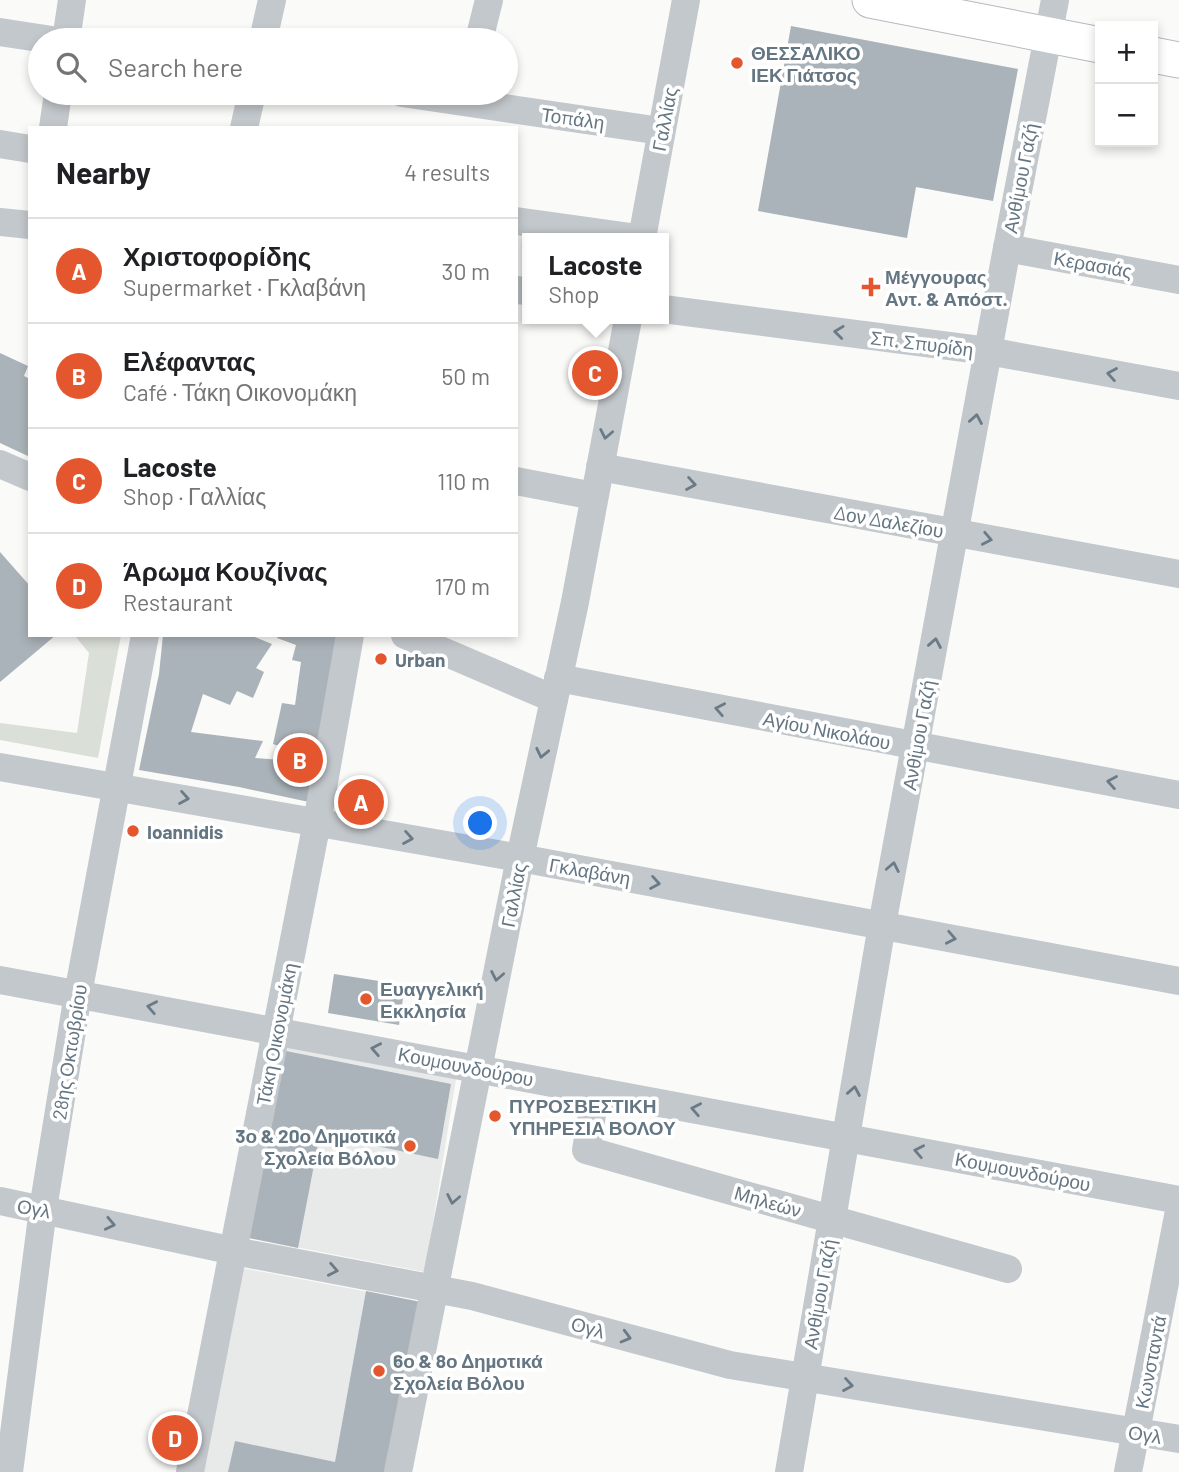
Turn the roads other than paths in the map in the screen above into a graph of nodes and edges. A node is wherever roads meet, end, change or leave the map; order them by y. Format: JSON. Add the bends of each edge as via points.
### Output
{"nodes":[{"id":1,"x":72,"y":0,"type":"edge"},
{"id":2,"x":272,"y":0,"type":"edge"},
{"id":3,"x":489,"y":0,"type":"edge"},
{"id":4,"x":686,"y":0,"type":"edge"},
{"id":5,"x":870,"y":0,"type":"edge"},
{"id":6,"x":1055,"y":0,"type":"edge"},
{"id":7,"x":68,"y":28,"type":"edge"},
{"id":8,"x":266,"y":28,"type":"edge"},
{"id":9,"x":482,"y":28,"type":"edge"},
{"id":10,"x":0,"y":32,"type":"edge"},
{"id":11,"x":1048,"y":35,"type":"junction"},
{"id":12,"x":28,"y":36,"type":"edge"},
{"id":13,"x":1095,"y":44,"type":"edge"},
{"id":14,"x":1158,"y":56,"type":"edge"},
{"id":15,"x":1179,"y":60,"type":"edge"},
{"id":16,"x":56,"y":105,"type":"edge"},
{"id":17,"x":249,"y":105,"type":"edge"},
{"id":18,"x":462,"y":108,"type":"edge"},
{"id":19,"x":53,"y":126,"type":"edge"},
{"id":20,"x":244,"y":126,"type":"edge"},
{"id":21,"x":661,"y":131,"type":"junction"},
{"id":22,"x":0,"y":144,"type":"edge"},
{"id":23,"x":28,"y":149,"type":"edge"},
{"id":24,"x":518,"y":221,"type":"edge"},
{"id":25,"x":0,"y":222,"type":"edge"},
{"id":26,"x":28,"y":225,"type":"edge"},
{"id":27,"x":604,"y":233,"type":"edge"},
{"id":28,"x":641,"y":233,"type":"edge"},
{"id":29,"x":1007,"y":248,"type":"junction"},
{"id":30,"x":1179,"y":280,"type":"edge"},
{"id":31,"x":669,"y":310,"type":"edge"},
{"id":32,"x":627,"y":324,"type":"edge"},
{"id":33,"x":988,"y":351,"type":"junction"},
{"id":34,"x":1179,"y":386,"type":"edge"},
{"id":35,"x":0,"y":464,"type":"edge"},
{"id":36,"x":600,"y":467,"type":"junction"},
{"id":37,"x":28,"y":476,"type":"edge"},
{"id":38,"x":518,"y":481,"type":"edge"},
{"id":39,"x":594,"y":496,"type":"junction"},
{"id":40,"x":955,"y":533,"type":"junction"},
{"id":41,"x":1179,"y":575,"type":"edge"},
{"id":42,"x":145,"y":637,"type":"edge"},
{"id":43,"x":350,"y":637,"type":"edge"},
{"id":44,"x":411,"y":637,"type":"edge"},
{"id":45,"x":556,"y":689,"type":"junction"},
{"id":46,"x":916,"y":747,"type":"junction"},
{"id":47,"x":0,"y":767,"type":"edge"},
{"id":48,"x":116,"y":786,"type":"junction"},
{"id":49,"x":1179,"y":795,"type":"edge"},
{"id":50,"x":317,"y":822,"type":"junction"},
{"id":51,"x":520,"y":858,"type":"junction"},
{"id":52,"x":882,"y":925,"type":"junction"},
{"id":53,"x":0,"y":980,"type":"edge"},
{"id":54,"x":1179,"y":981,"type":"edge"},
{"id":55,"x":78,"y":993,"type":"junction"},
{"id":56,"x":277,"y":1031,"type":"junction"},
{"id":57,"x":479,"y":1069,"type":"junction"},
{"id":58,"x":596,"y":1090,"type":"junction"},
{"id":59,"x":846,"y":1138,"type":"junction"},
{"id":60,"x":1179,"y":1200,"type":"edge"},
{"id":61,"x":0,"y":1201,"type":"edge"},
{"id":62,"x":43,"y":1209,"type":"junction"},
{"id":63,"x":1179,"y":1211,"type":"edge"},
{"id":64,"x":832,"y":1218,"type":"junction"},
{"id":65,"x":234,"y":1251,"type":"junction"},
{"id":66,"x":1008,"y":1269,"type":"dead end"},
{"id":67,"x":436,"y":1289,"type":"junction"},
{"id":68,"x":805,"y":1378,"type":"junction"},
{"id":69,"x":1136,"y":1433,"type":"junction"},
{"id":70,"x":1179,"y":1439,"type":"edge"},
{"id":71,"x":9,"y":1472,"type":"edge"},
{"id":72,"x":190,"y":1472,"type":"edge"},
{"id":73,"x":398,"y":1472,"type":"edge"},
{"id":74,"x":789,"y":1472,"type":"edge"},
{"id":75,"x":1128,"y":1472,"type":"edge"}],
"edges":[{"from":1,"to":7,"type":"street"},
{"from":2,"to":8,"type":"street"},
{"from":3,"to":9,"type":"street"},
{"from":4,"to":21,"type":"street","name":"Γαλλίας"},
{"from":5,"to":11,"type":"main road"},
{"from":6,"to":11,"type":"street","name":"Ανθίμου Γαζή"},
{"from":10,"to":12,"type":"street"},
{"from":11,"to":13,"type":"main road"},
{"from":11,"to":29,"type":"street","name":"Ανθίμου Γαζή"},
{"from":14,"to":15,"type":"main road"},
{"from":16,"to":19,"type":"street"},
{"from":17,"to":20,"type":"street"},
{"from":18,"to":21,"type":"street","name":"Τοπάλη"},
{"from":21,"to":28,"type":"street","name":"Γαλλίας"},
{"from":22,"to":23,"type":"street"},
{"from":24,"to":27,"type":"street"},
{"from":25,"to":26,"type":"street"},
{"from":29,"to":30,"type":"street","name":"Κερασιάς"},
{"from":29,"to":33,"type":"street","name":"Ανθίμου Γαζή"},
{"from":33,"to":31,"type":"street","name":"Σπ. Σπυρίδη","one_way":true},
{"from":32,"to":36,"type":"street","name":"Γαλλίας","one_way":true},
{"from":34,"to":33,"type":"street","name":"Σπ. Σπυρίδη","one_way":true},
{"from":40,"to":33,"type":"street","name":"Ανθίμου Γαζή","one_way":true},
{"from":35,"to":37,"type":"street"},
{"from":36,"to":39,"type":"street","name":"Γαλλίας"},
{"from":36,"to":40,"type":"street","name":"Δον Δαλεζίου","one_way":true},
{"from":38,"to":39,"type":"street"},
{"from":39,"to":45,"type":"street","name":"Γαλλίας"},
{"from":40,"to":41,"type":"street","name":"Δον Δαλεζίου","one_way":true},
{"from":46,"to":40,"type":"street","name":"Ανθίμου Γαζή","one_way":true},
{"from":42,"to":48,"type":"street","name":"28ης Οκτωβρίου"},
{"from":43,"to":50,"type":"street","name":"Τάκη Οικονομάκη"},
{"from":44,"to":45,"type":"street","name":"Αγίου Νικολάου"},
{"from":46,"to":45,"type":"street","name":"Αγίου Νικολάου","one_way":true},
{"from":45,"to":51,"type":"street","name":"Γαλλίας","one_way":true},
{"from":49,"to":46,"type":"street","name":"Αγίου Νικολάου","one_way":true},
{"from":52,"to":46,"type":"street","name":"Ανθίμου Γαζή","one_way":true},
{"from":47,"to":48,"type":"street","name":"Γκλαβάνη"},
{"from":48,"to":50,"type":"street","name":"Γκλαβάνη","one_way":true},
{"from":48,"to":55,"type":"street","name":"28ης Οκτωβρίου"},
{"from":50,"to":51,"type":"street","name":"Γκλαβάνη","one_way":true},
{"from":50,"to":56,"type":"street","name":"Τάκη Οικονομάκη"},
{"from":51,"to":52,"type":"street","name":"Γκλαβάνη","one_way":true},
{"from":51,"to":57,"type":"street","name":"Γαλλίας","one_way":true},
{"from":52,"to":54,"type":"street","name":"Γκλαβάνη","one_way":true},
{"from":59,"to":52,"type":"street","name":"Ανθίμου Γαζή","one_way":true},
{"from":53,"to":55,"type":"street","name":"Κουμουνδούρου"},
{"from":56,"to":55,"type":"street","name":"Κουμουνδούρου","one_way":true},
{"from":55,"to":62,"type":"street","name":"28ης Οκτωβρίου"},
{"from":57,"to":56,"type":"street","name":"Κουμουνδούρου","one_way":true},
{"from":56,"to":65,"type":"street","name":"Τάκη Οικονομάκη"},
{"from":57,"to":58,"type":"street","name":"Κουμουνδούρου"},
{"from":57,"to":67,"type":"street","name":"Γαλλίας","one_way":true},
{"from":59,"to":58,"type":"street","name":"Κουμουνδούρου","one_way":true},
{"from":58,"to":64,"type":"street","name":"Μηλεών","via":[[586,1150]]},
{"from":60,"to":59,"type":"street","name":"Κουμουνδούρου","one_way":true},
{"from":59,"to":64,"type":"street","name":"Ανθίμου Γαζή"},
{"from":61,"to":62,"type":"street","name":"Ογλ"},
{"from":62,"to":65,"type":"street","name":"Ογλ","one_way":true},
{"from":62,"to":71,"type":"street","name":"28ης Οκτωβρίου"},
{"from":63,"to":69,"type":"street","name":"Κωνσταντά"},
{"from":64,"to":66,"type":"street","name":"Μηλεών"},
{"from":64,"to":68,"type":"street","name":"Ανθίμου Γαζή"},
{"from":65,"to":67,"type":"street","name":"Ογλ","one_way":true},
{"from":65,"to":72,"type":"street","name":"Τάκη Οικονομάκη"},
{"from":67,"to":68,"type":"street","name":"Ογλ","one_way":true,"via":[[730,1365]]},
{"from":67,"to":73,"type":"street","name":"Γαλλίας"},
{"from":68,"to":69,"type":"street","name":"Ογλ","one_way":true},
{"from":68,"to":74,"type":"street","name":"Ανθίμου Γαζή"},
{"from":69,"to":70,"type":"street","name":"Ογλ"},
{"from":69,"to":75,"type":"street","name":"Κωνσταντά"}]}
